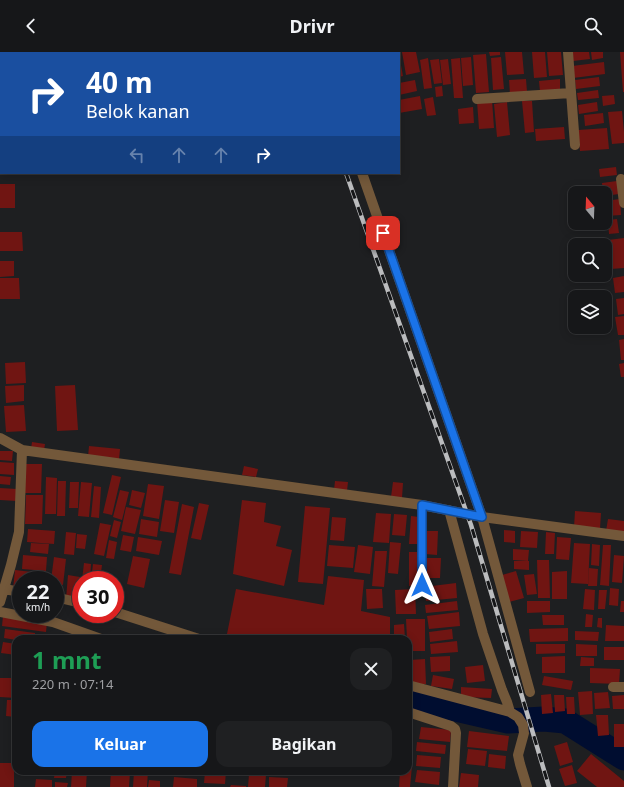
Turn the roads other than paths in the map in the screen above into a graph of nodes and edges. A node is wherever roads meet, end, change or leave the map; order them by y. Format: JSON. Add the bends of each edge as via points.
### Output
{"nodes":[{"id":1,"x":568,"y":52,"type":"edge"},
{"id":2,"x":571,"y":92,"type":"junction"},
{"id":3,"x":477,"y":99,"type":"dead end"},
{"id":4,"x":575,"y":145,"type":"dead end"},
{"id":5,"x":362,"y":174,"type":"edge"},
{"id":6,"x":621,"y":180,"type":"dead end"},
{"id":7,"x":624,"y":203,"type":"edge"},
{"id":8,"x":0,"y":431,"type":"edge"},
{"id":9,"x":0,"y":438,"type":"edge"},
{"id":10,"x":22,"y":450,"type":"junction"},
{"id":11,"x":422,"y":505,"type":"junction"},
{"id":12,"x":449,"y":510,"type":"junction"},
{"id":13,"x":482,"y":517,"type":"junction"},
{"id":14,"x":624,"y":536,"type":"edge"},
{"id":15,"x":422,"y":585,"type":"dead end"},
{"id":16,"x":12,"y":593,"type":"edge"},
{"id":17,"x":2,"y":595,"type":"edge"},
{"id":18,"x":0,"y":612,"type":"edge"},
{"id":19,"x":124,"y":615,"type":"edge"},
{"id":20,"x":90,"y":635,"type":"edge"},
{"id":21,"x":187,"y":635,"type":"edge"},
{"id":22,"x":412,"y":686,"type":"edge"},
{"id":23,"x":613,"y":687,"type":"dead end"},
{"id":24,"x":624,"y":687,"type":"edge"},
{"id":25,"x":530,"y":692,"type":"dead end"},
{"id":26,"x":412,"y":713,"type":"edge"},
{"id":27,"x":517,"y":718,"type":"junction"},
{"id":28,"x":453,"y":787,"type":"edge"},
{"id":29,"x":527,"y":787,"type":"edge"}],
"edges":[{"from":1,"to":2,"type":"street"},
{"from":2,"to":3,"type":"street"},
{"from":2,"to":4,"type":"street"},
{"from":5,"to":13,"type":"street"},
{"from":6,"to":7,"type":"street"},
{"from":8,"to":9,"type":"street"},
{"from":9,"to":10,"type":"street"},
{"from":10,"to":11,"type":"street"},
{"from":10,"to":17,"type":"street","via":[[19,532]]},
{"from":11,"to":12,"type":"street"},
{"from":11,"to":15,"type":"street"},
{"from":12,"to":13,"type":"street"},
{"from":12,"to":27,"type":"street","via":[[483,634],[502,690]]},
{"from":13,"to":14,"type":"street"},
{"from":13,"to":25,"type":"street"},
{"from":16,"to":17,"type":"street"},
{"from":18,"to":20,"type":"street","via":[[53,622]]},
{"from":19,"to":21,"type":"street"},
{"from":22,"to":27,"type":"street"},
{"from":23,"to":24,"type":"street"},
{"from":26,"to":28,"type":"street","via":[[455,729]]},
{"from":27,"to":29,"type":"street","via":[[524,733],[518,755]]}]}
